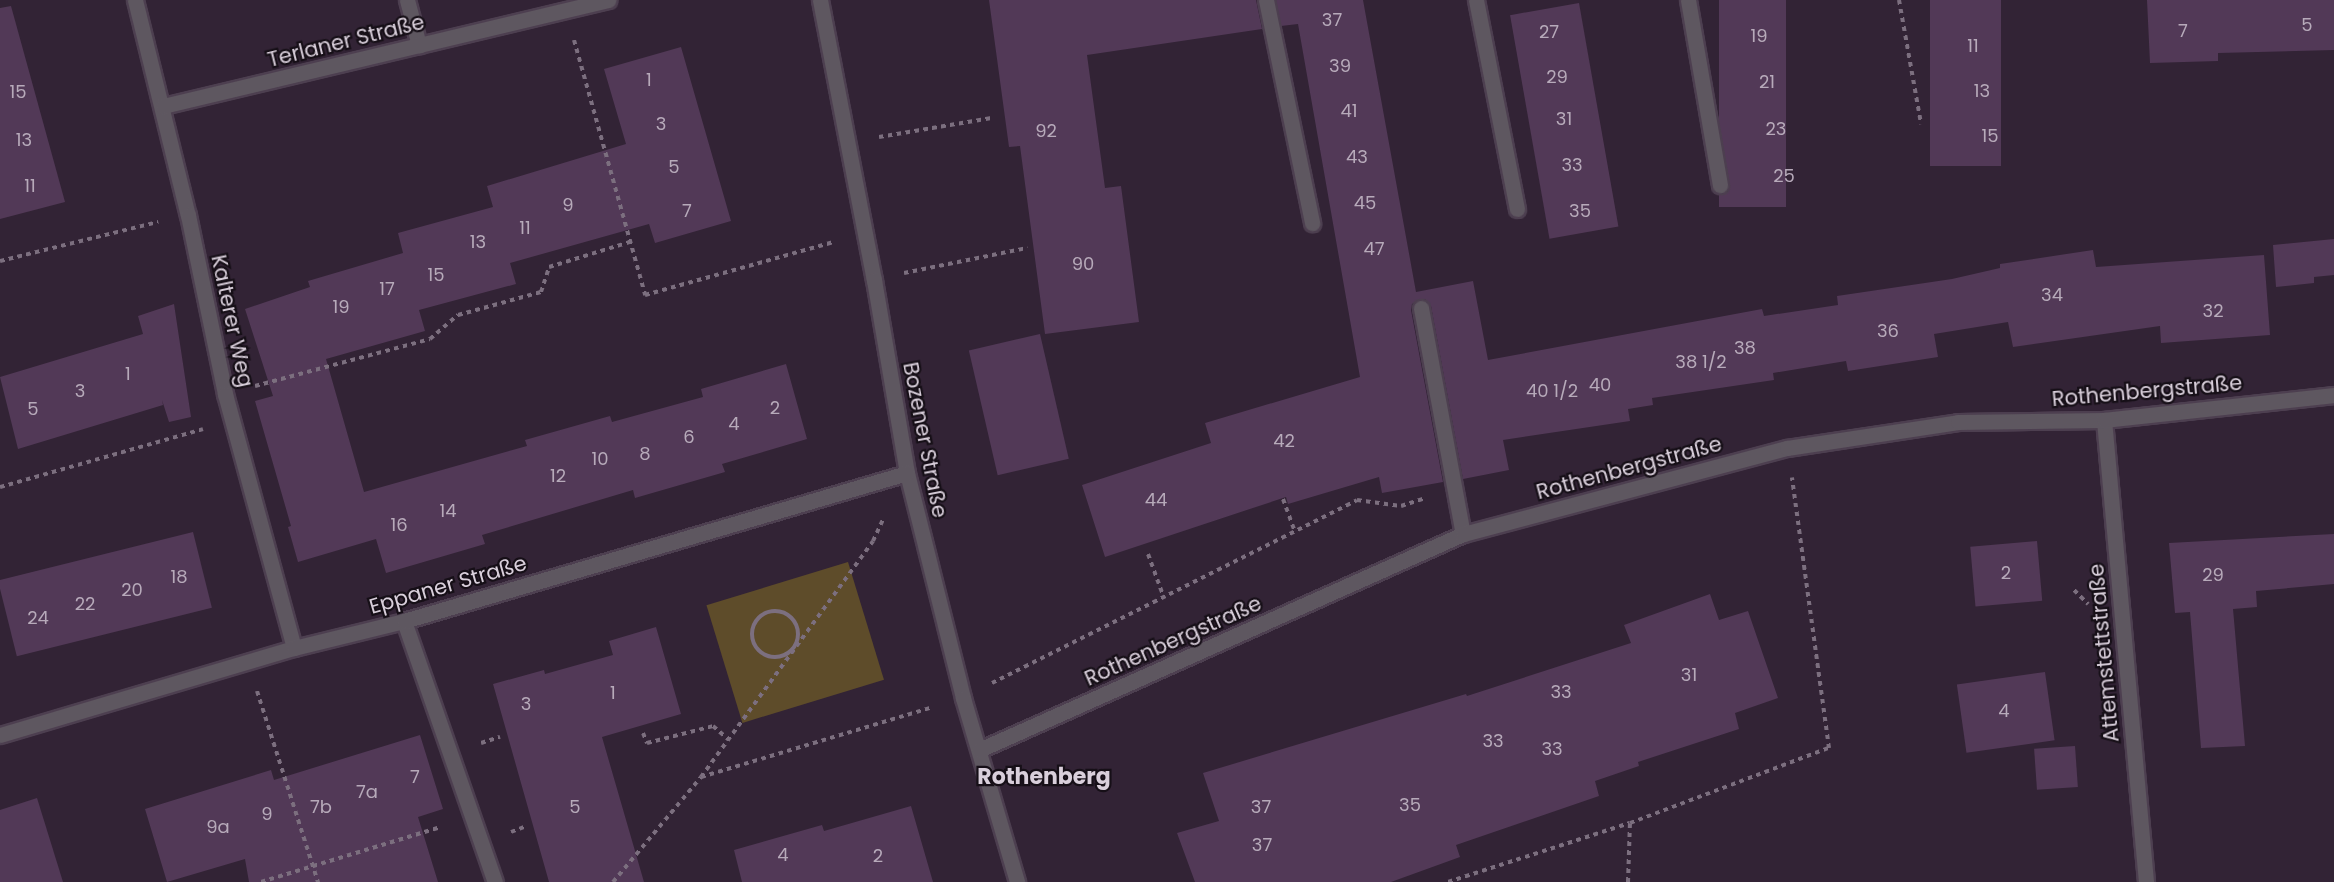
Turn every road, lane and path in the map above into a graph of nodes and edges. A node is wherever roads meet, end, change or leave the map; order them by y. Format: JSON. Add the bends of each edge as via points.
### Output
{"nodes":[{"id":1,"x":135,"y":0,"type":"edge"},
{"id":2,"x":407,"y":0,"type":"edge"},
{"id":3,"x":609,"y":0,"type":"edge"},
{"id":4,"x":820,"y":0,"type":"edge"},
{"id":5,"x":1266,"y":0,"type":"edge"},
{"id":6,"x":1476,"y":0,"type":"edge"},
{"id":7,"x":1688,"y":0,"type":"edge"},
{"id":8,"x":1899,"y":0,"type":"edge"},
{"id":9,"x":565,"y":10,"type":"junction"},
{"id":10,"x":418,"y":45,"type":"junction"},
{"id":11,"x":163,"y":106,"type":"junction"},
{"id":12,"x":991,"y":118,"type":"dead end"},
{"id":13,"x":1921,"y":124,"type":"dead end"},
{"id":14,"x":847,"y":143,"type":"junction"},
{"id":15,"x":1720,"y":185,"type":"dead end"},
{"id":16,"x":1517,"y":209,"type":"dead end"},
{"id":17,"x":188,"y":215,"type":"junction"},
{"id":18,"x":1312,"y":223,"type":"dead end"},
{"id":19,"x":864,"y":233,"type":"junction"},
{"id":20,"x":630,"y":242,"type":"junction"},
{"id":21,"x":1027,"y":248,"type":"dead end"},
{"id":22,"x":0,"y":261,"type":"edge"},
{"id":23,"x":874,"y":280,"type":"junction"},
{"id":24,"x":1421,"y":308,"type":"dead end"},
{"id":25,"x":225,"y":394,"type":"junction"},
{"id":26,"x":2334,"y":395,"type":"edge"},
{"id":27,"x":2104,"y":420,"type":"junction"},
{"id":28,"x":232,"y":421,"type":"junction"},
{"id":29,"x":1787,"y":448,"type":"junction"},
{"id":30,"x":907,"y":473,"type":"junction"},
{"id":31,"x":0,"y":487,"type":"edge"},
{"id":32,"x":1455,"y":489,"type":"junction"},
{"id":33,"x":1283,"y":499,"type":"dead end"},
{"id":34,"x":1295,"y":532,"type":"junction"},
{"id":35,"x":1463,"y":534,"type":"junction"},
{"id":36,"x":1148,"y":554,"type":"dead end"},
{"id":37,"x":1164,"y":598,"type":"junction"},
{"id":38,"x":404,"y":621,"type":"junction"},
{"id":39,"x":294,"y":648,"type":"junction"},
{"id":40,"x":793,"y":650,"type":"junction"},
{"id":41,"x":248,"y":661,"type":"junction"},
{"id":42,"x":963,"y":698,"type":"junction"},
{"id":43,"x":643,"y":733,"type":"dead end"},
{"id":44,"x":0,"y":735,"type":"edge"},
{"id":45,"x":728,"y":739,"type":"junction"},
{"id":46,"x":979,"y":750,"type":"junction"},
{"id":47,"x":701,"y":777,"type":"junction"},
{"id":48,"x":474,"y":817,"type":"junction"},
{"id":49,"x":1630,"y":823,"type":"junction"},
{"id":50,"x":313,"y":866,"type":"junction"},
{"id":51,"x":261,"y":882,"type":"edge"},
{"id":52,"x":318,"y":882,"type":"edge"},
{"id":53,"x":495,"y":882,"type":"edge"},
{"id":54,"x":613,"y":882,"type":"edge"},
{"id":55,"x":1017,"y":882,"type":"edge"},
{"id":56,"x":1448,"y":882,"type":"edge"},
{"id":57,"x":1628,"y":882,"type":"edge"},
{"id":58,"x":2146,"y":882,"type":"edge"}],
"edges":[{"from":1,"to":11,"type":"street","name":"Kalterer Weg"},
{"from":2,"to":10,"type":"street"},
{"from":3,"to":9,"type":"street","name":"Terlaner Straße"},
{"from":4,"to":14,"type":"street","name":"Bozener Straße"},
{"from":5,"to":18,"type":"street"},
{"from":6,"to":16,"type":"street"},
{"from":7,"to":15,"type":"street"},
{"from":8,"to":13,"type":"path"},
{"from":9,"to":10,"type":"street","name":"Terlaner Straße"},
{"from":9,"to":20,"type":"path"},
{"from":10,"to":11,"type":"street","name":"Terlaner Straße"},
{"from":11,"to":17,"type":"street","name":"Kalterer Weg"},
{"from":12,"to":14,"type":"path"},
{"from":14,"to":19,"type":"street","name":"Bozener Straße"},
{"from":17,"to":22,"type":"path"},
{"from":17,"to":25,"type":"street","name":"Kalterer Weg"},
{"from":19,"to":20,"type":"path","via":[[645,295]]},
{"from":19,"to":23,"type":"street","name":"Bozener Straße"},
{"from":20,"to":25,"type":"path","via":[[549,267],[541,292],[458,315],[430,339]]},
{"from":21,"to":23,"type":"path"},
{"from":23,"to":30,"type":"street","name":"Bozener Straße"},
{"from":24,"to":32,"type":"street"},
{"from":25,"to":28,"type":"street","name":"Kalterer Weg"},
{"from":26,"to":27,"type":"street","name":"Rothenbergstraße"},
{"from":27,"to":29,"type":"street","name":"Rothenbergstraße","via":[[1958,422]]},
{"from":27,"to":58,"type":"street","name":"Attemstettstraße"},
{"from":28,"to":31,"type":"path"},
{"from":28,"to":39,"type":"street","name":"Kalterer Weg"},
{"from":29,"to":35,"type":"street","name":"Rothenbergstraße"},
{"from":29,"to":49,"type":"path","via":[[1829,748]]},
{"from":30,"to":38,"type":"street","name":"Eppaner Straße"},
{"from":30,"to":40,"type":"path","via":[[873,541]]},
{"from":30,"to":42,"type":"street","name":"Bozener Straße"},
{"from":32,"to":34,"type":"path","via":[[1401,506],[1357,500]]},
{"from":32,"to":35,"type":"street"},
{"from":33,"to":34,"type":"path"},
{"from":34,"to":37,"type":"path"},
{"from":35,"to":46,"type":"street","name":"Rothenbergstraße"},
{"from":36,"to":37,"type":"path"},
{"from":37,"to":42,"type":"path"},
{"from":38,"to":39,"type":"street","name":"Eppaner Straße"},
{"from":38,"to":48,"type":"street"},
{"from":39,"to":41,"type":"street","name":"Eppaner Straße"},
{"from":40,"to":40,"type":"path","via":[[780,657],[759,651],[752,629],[760,615],[776,611],[790,616],[798,636]]},
{"from":40,"to":45,"type":"path"},
{"from":41,"to":44,"type":"street","name":"Eppaner Straße"},
{"from":41,"to":50,"type":"path"},
{"from":42,"to":46,"type":"street","name":"Bozener Straße"},
{"from":42,"to":47,"type":"path"},
{"from":43,"to":45,"type":"path","via":[[647,743],[713,726]]},
{"from":45,"to":47,"type":"path"},
{"from":46,"to":55,"type":"street","name":"Bozener Straße"},
{"from":47,"to":54,"type":"path"},
{"from":48,"to":50,"type":"path"},
{"from":48,"to":53,"type":"street"},
{"from":49,"to":56,"type":"path"},
{"from":49,"to":57,"type":"path"},
{"from":50,"to":51,"type":"path"},
{"from":50,"to":52,"type":"path"}]}
